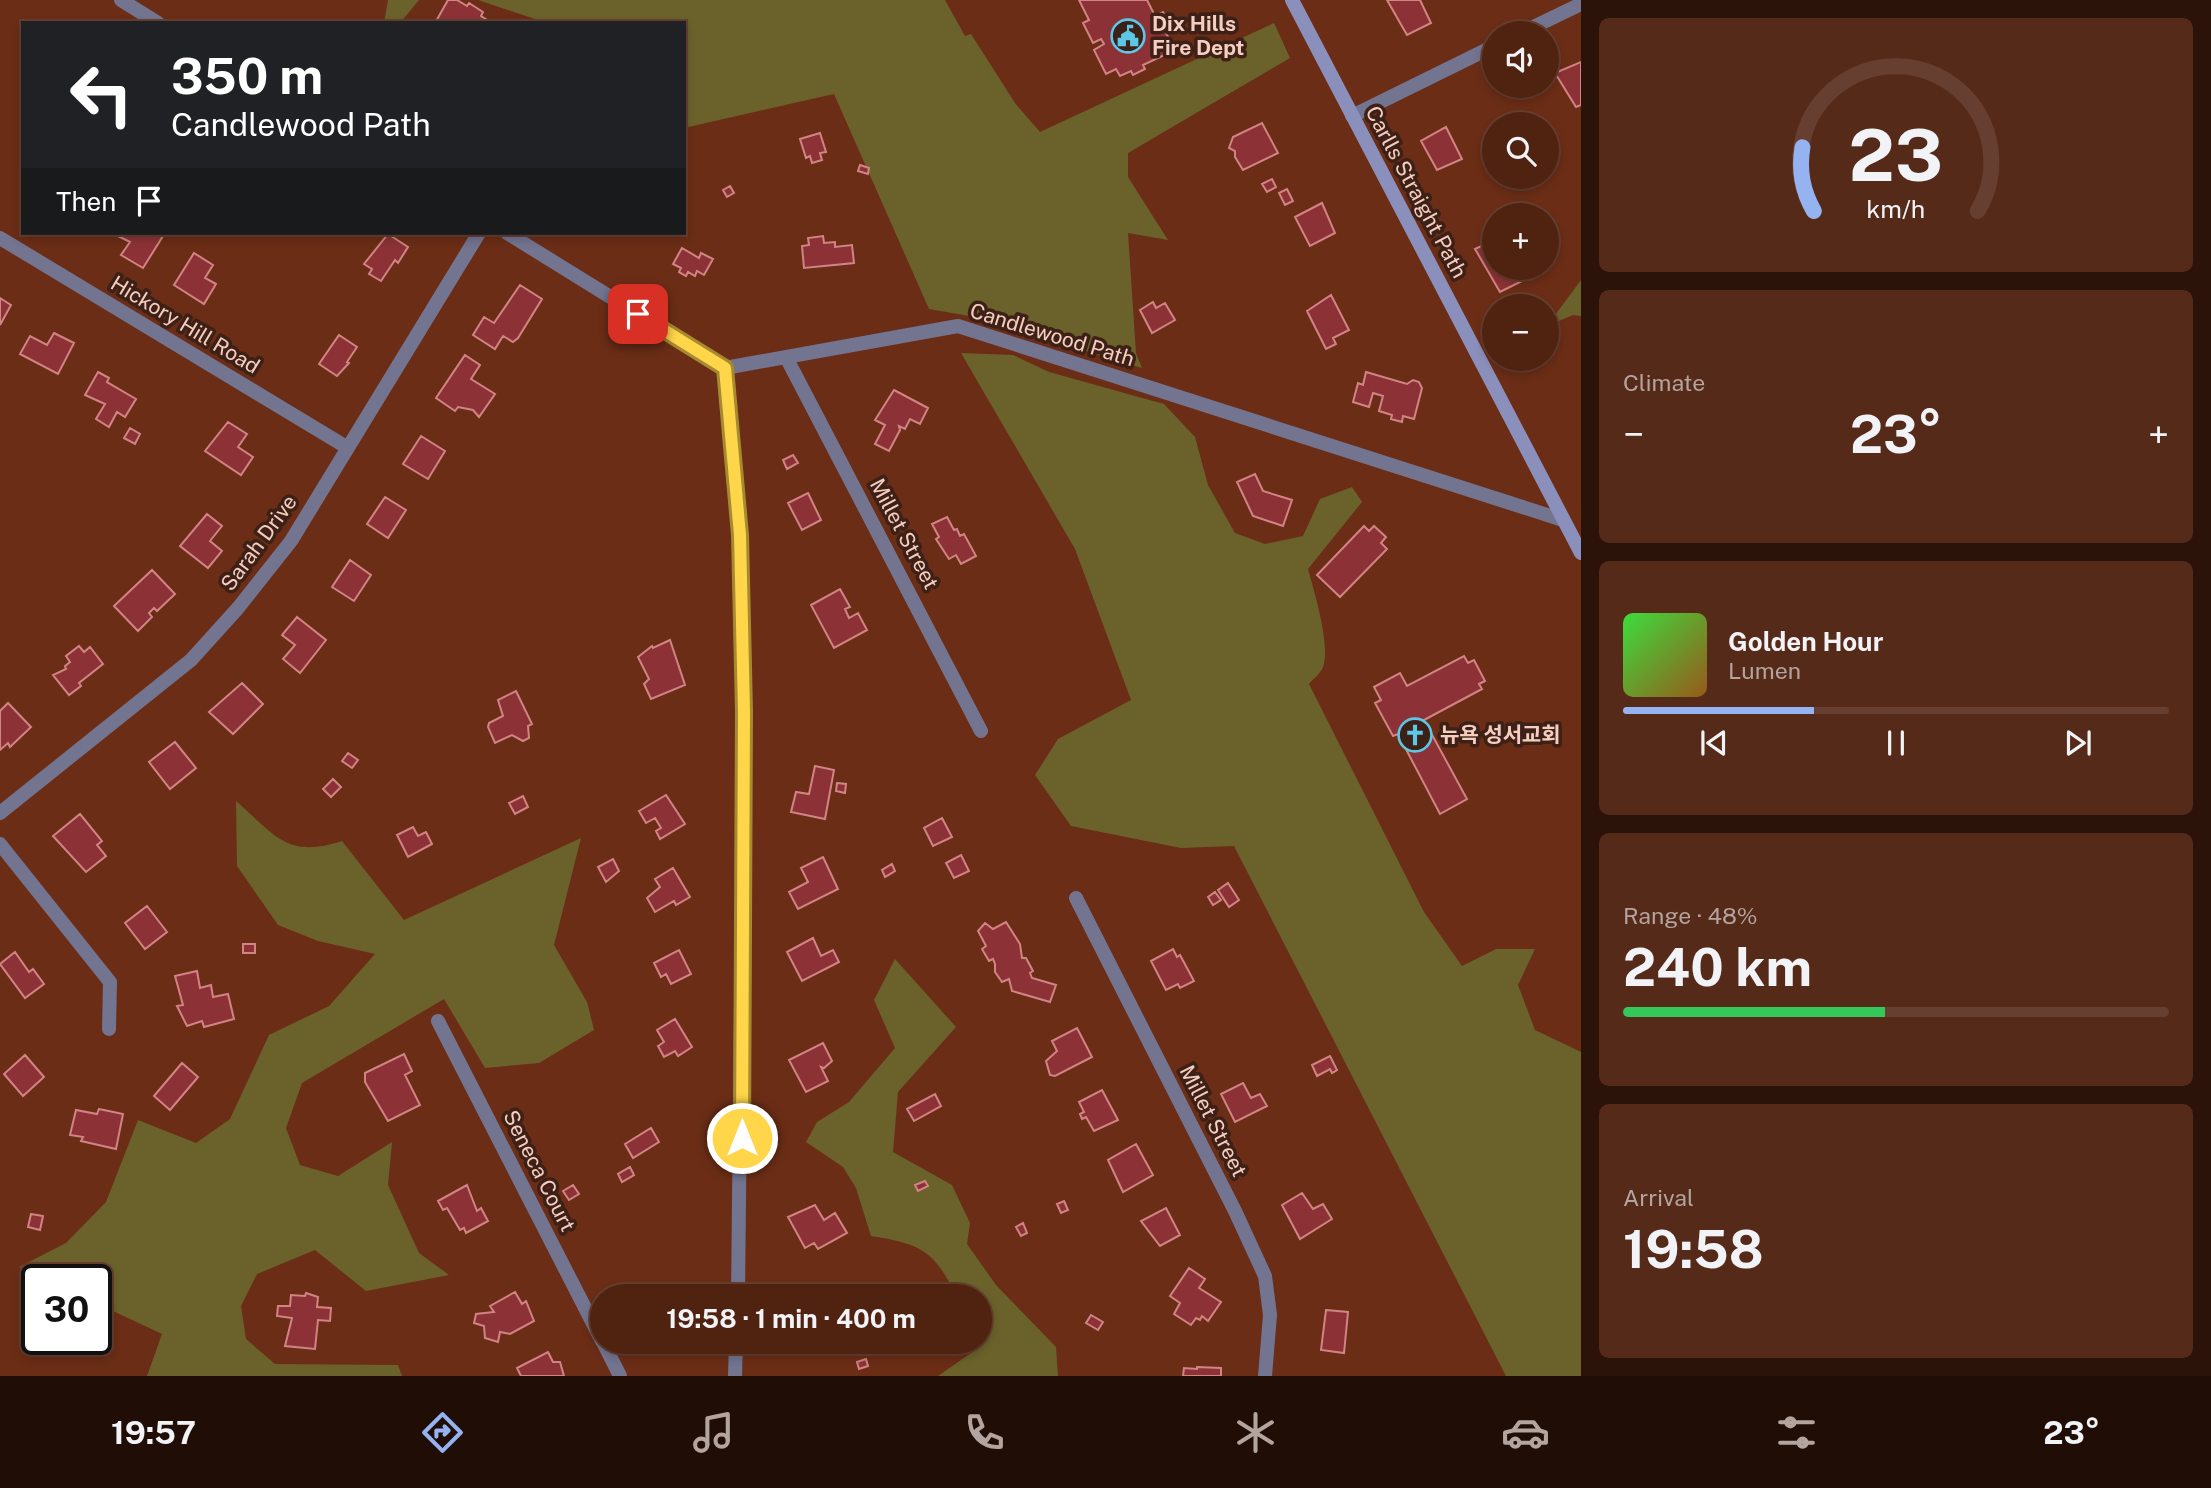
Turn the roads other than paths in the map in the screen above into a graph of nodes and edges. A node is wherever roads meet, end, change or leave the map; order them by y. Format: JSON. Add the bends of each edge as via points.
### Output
{"nodes":[{"id":1,"x":121,"y":0,"type":"edge"},
{"id":2,"x":1292,"y":0,"type":"edge"},
{"id":3,"x":1581,"y":4,"type":"edge"},
{"id":4,"x":155,"y":21,"type":"edge"},
{"id":5,"x":1546,"y":21,"type":"edge"},
{"id":6,"x":1482,"y":52,"type":"edge"},
{"id":7,"x":1352,"y":116,"type":"junction"},
{"id":8,"x":478,"y":235,"type":"edge"},
{"id":9,"x":511,"y":235,"type":"edge"},
{"id":10,"x":0,"y":238,"type":"edge"},
{"id":11,"x":786,"y":358,"type":"junction"},
{"id":12,"x":725,"y":368,"type":"junction"},
{"id":13,"x":348,"y":448,"type":"junction"},
{"id":14,"x":1563,"y":520,"type":"junction"},
{"id":15,"x":1581,"y":553,"type":"edge"},
{"id":16,"x":981,"y":731,"type":"dead end"},
{"id":17,"x":0,"y":813,"type":"edge"},
{"id":18,"x":0,"y":844,"type":"edge"},
{"id":19,"x":1076,"y":898,"type":"dead end"},
{"id":20,"x":438,"y":1021,"type":"dead end"},
{"id":21,"x":109,"y":1029,"type":"dead end"},
{"id":22,"x":738,"y":1284,"type":"edge"},
{"id":23,"x":590,"y":1319,"type":"edge"},
{"id":24,"x":608,"y":1354,"type":"edge"},
{"id":25,"x":736,"y":1354,"type":"edge"},
{"id":26,"x":620,"y":1376,"type":"edge"},
{"id":27,"x":736,"y":1376,"type":"edge"},
{"id":28,"x":1265,"y":1376,"type":"edge"}],
"edges":[{"from":1,"to":4,"type":"street"},
{"from":2,"to":7,"type":"street","name":"Carlls Straight Path"},
{"from":3,"to":5,"type":"street"},
{"from":6,"to":7,"type":"street"},
{"from":7,"to":14,"type":"street","name":"Carlls Straight Path"},
{"from":8,"to":13,"type":"street","name":"Sarah Drive"},
{"from":9,"to":12,"type":"street"},
{"from":10,"to":13,"type":"street","name":"Hickory Hill Road"},
{"from":11,"to":12,"type":"street","name":"Candlewood Path"},
{"from":11,"to":14,"type":"street","name":"Candlewood Path","via":[[958,326]]},
{"from":11,"to":16,"type":"street","name":"Millet Street"},
{"from":12,"to":22,"type":"street","via":[[740,535],[744,712]]},
{"from":13,"to":17,"type":"street","name":"Sarah Drive","via":[[291,541],[191,660]]},
{"from":14,"to":15,"type":"street","name":"Carlls Straight Path"},
{"from":18,"to":21,"type":"street","via":[[110,982]]},
{"from":19,"to":28,"type":"street","name":"Millet Street","via":[[1265,1276],[1270,1315]]},
{"from":20,"to":23,"type":"street","name":"Seneca Court"},
{"from":24,"to":26,"type":"street","name":"Seneca Court"},
{"from":25,"to":27,"type":"street"}]}
